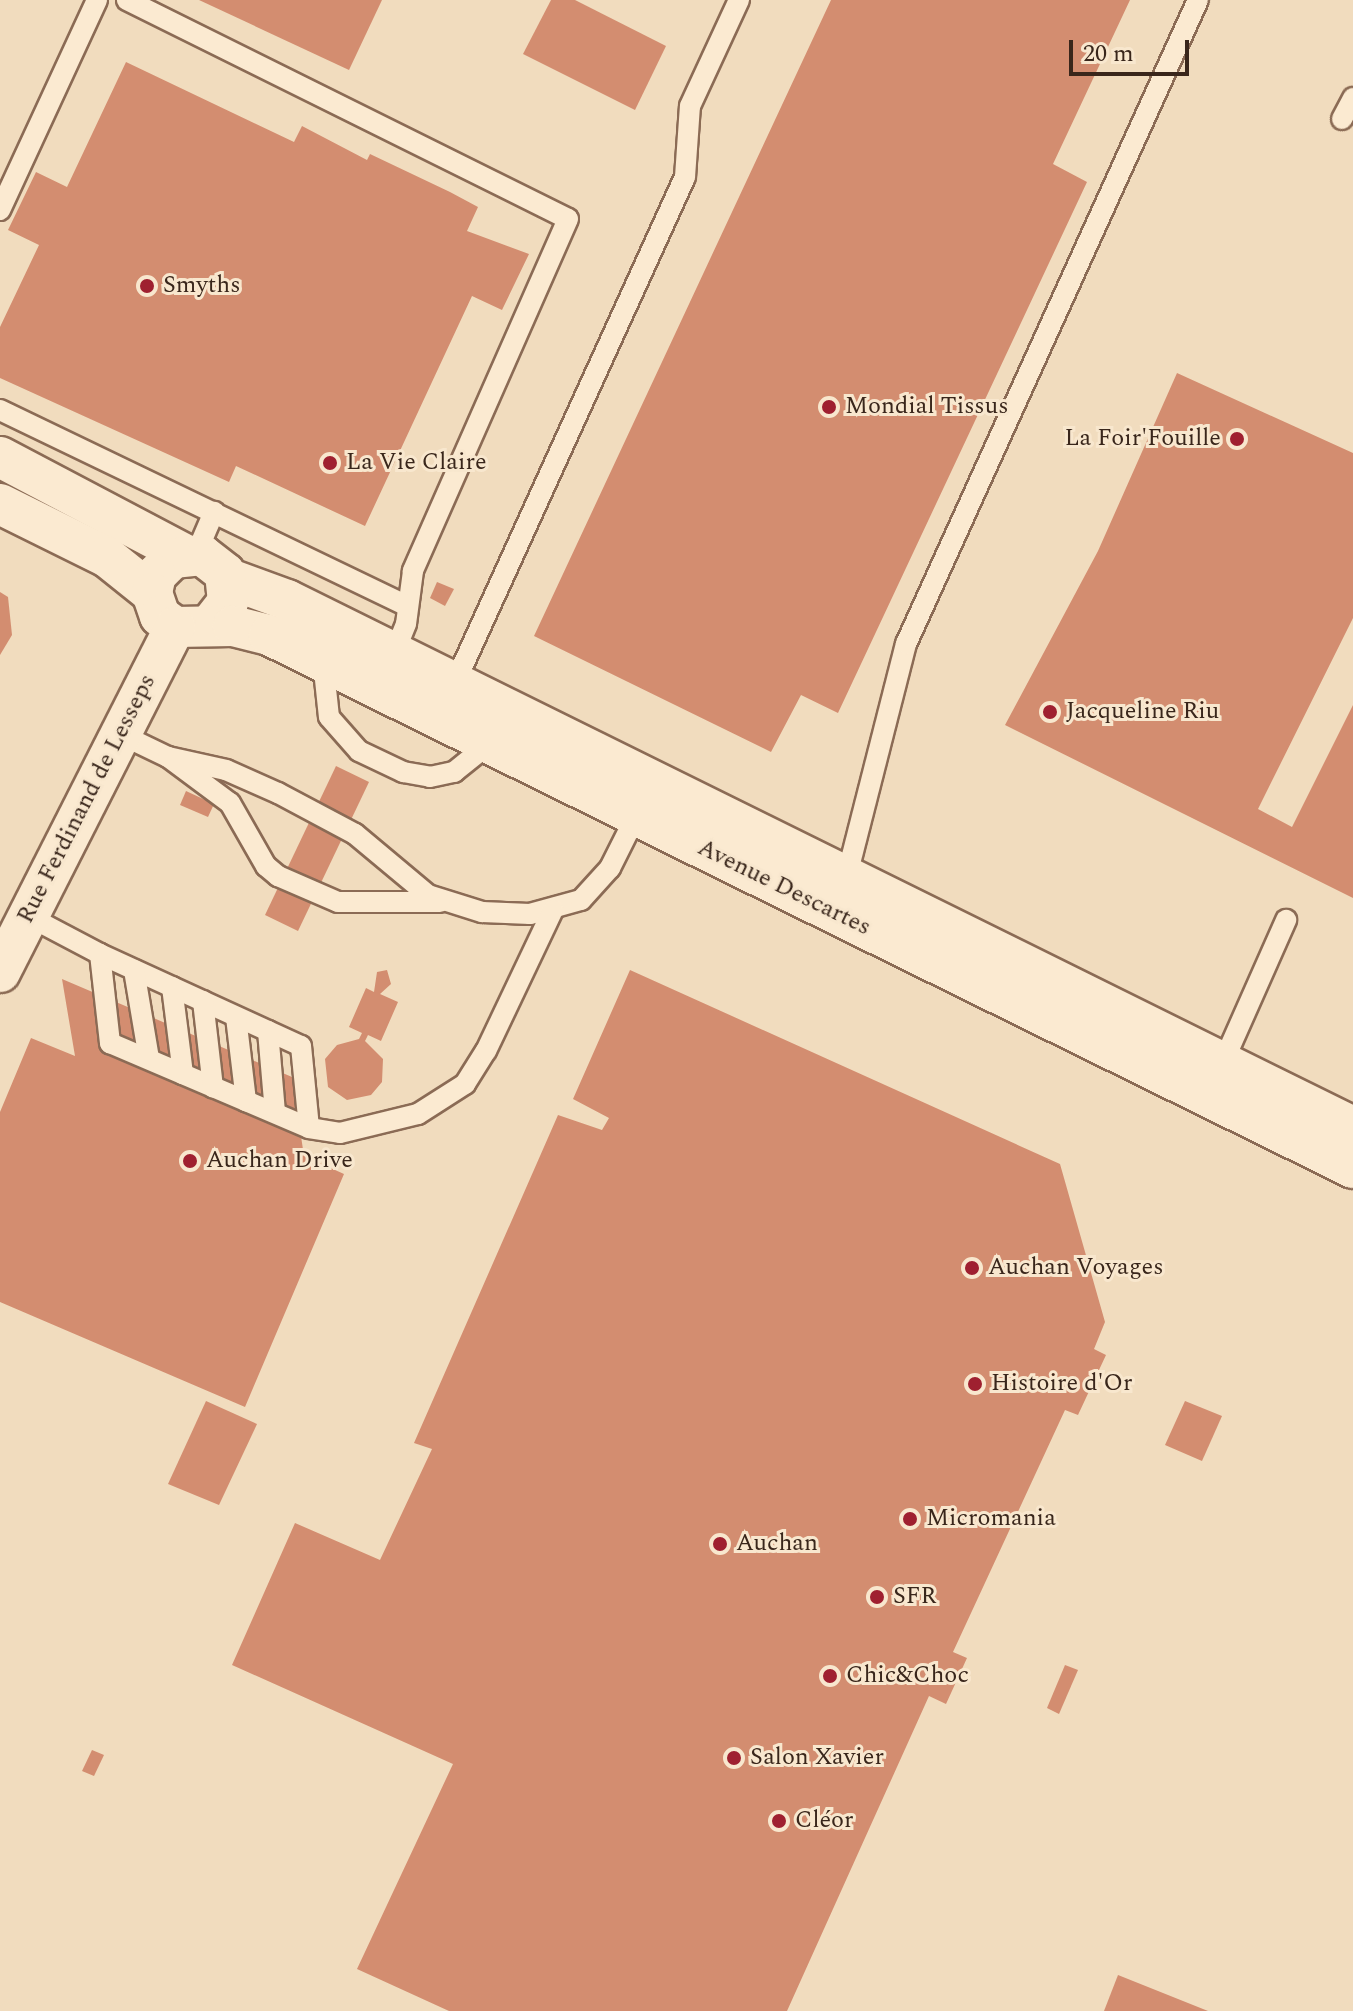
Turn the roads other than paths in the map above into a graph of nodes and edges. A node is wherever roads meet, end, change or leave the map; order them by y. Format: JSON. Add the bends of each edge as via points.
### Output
{"nodes":[{"id":1,"x":97,"y":0,"type":"edge"},
{"id":2,"x":127,"y":0,"type":"edge"},
{"id":3,"x":1198,"y":0,"type":"edge"},
{"id":4,"x":732,"y":2,"type":"edge"},
{"id":5,"x":1353,"y":98,"type":"edge"},
{"id":6,"x":1342,"y":119,"type":"dead end"},
{"id":7,"x":0,"y":210,"type":"edge"},
{"id":8,"x":0,"y":410,"type":"edge"},
{"id":9,"x":0,"y":457,"type":"edge"},
{"id":10,"x":0,"y":504,"type":"edge"},
{"id":11,"x":214,"y":512,"type":"junction"},
{"id":12,"x":190,"y":554,"type":"junction"},
{"id":13,"x":227,"y":578,"type":"junction"},
{"id":14,"x":152,"y":593,"type":"junction"},
{"id":15,"x":407,"y":606,"type":"junction"},
{"id":16,"x":192,"y":626,"type":"junction"},
{"id":17,"x":323,"y":661,"type":"junction"},
{"id":18,"x":386,"y":671,"type":"junction"},
{"id":19,"x":446,"y":701,"type":"junction"},
{"id":20,"x":120,"y":734,"type":"junction"},
{"id":21,"x":490,"y":743,"type":"junction"},
{"id":22,"x":168,"y":757,"type":"junction"},
{"id":23,"x":645,"y":798,"type":"junction"},
{"id":24,"x":840,"y":895,"type":"junction"},
{"id":25,"x":440,"y":902,"type":"junction"},
{"id":26,"x":553,"y":910,"type":"junction"},
{"id":27,"x":28,"y":916,"type":"junction"},
{"id":28,"x":1286,"y":920,"type":"dead end"},
{"id":29,"x":100,"y":954,"type":"junction"},
{"id":30,"x":134,"y":970,"type":"junction"},
{"id":31,"x":0,"y":972,"type":"edge"},
{"id":32,"x":172,"y":987,"type":"junction"},
{"id":33,"x":203,"y":1001,"type":"junction"},
{"id":34,"x":236,"y":1017,"type":"junction"},
{"id":35,"x":268,"y":1031,"type":"junction"},
{"id":36,"x":149,"y":1059,"type":"junction"},
{"id":37,"x":183,"y":1074,"type":"junction"},
{"id":38,"x":1215,"y":1080,"type":"junction"},
{"id":39,"x":213,"y":1087,"type":"junction"},
{"id":40,"x":246,"y":1101,"type":"junction"},
{"id":41,"x":275,"y":1113,"type":"junction"},
{"id":42,"x":1353,"y":1127,"type":"edge"},
{"id":43,"x":309,"y":1128,"type":"junction"},
{"id":44,"x":1353,"y":1168,"type":"edge"}],
"edges":[{"from":1,"to":7,"type":"lane"},
{"from":2,"to":15,"type":"lane","via":[[568,219],[413,571]]},
{"from":3,"to":24,"type":"lane","via":[[902,654]]},
{"from":4,"to":19,"type":"lane","via":[[690,106],[685,177]]},
{"from":5,"to":6,"type":"lane"},
{"from":8,"to":11,"type":"lane"},
{"from":9,"to":12,"type":"street","name":"Avenue Descartes"},
{"from":10,"to":14,"type":"street","via":[[107,557]]},
{"from":11,"to":12,"type":"lane"},
{"from":11,"to":15,"type":"lane"},
{"from":12,"to":13,"type":"street","name":"Avenue Descartes","via":[[213,560]]},
{"from":12,"to":14,"type":"street","via":[[163,565]]},
{"from":13,"to":16,"type":"street","via":[[226,608]]},
{"from":13,"to":18,"type":"street","name":"Avenue Descartes","via":[[287,600]]},
{"from":14,"to":16,"type":"street","via":[[160,616]]},
{"from":15,"to":18,"type":"lane"},
{"from":16,"to":17,"type":"street","name":"Avenue Descartes","via":[[254,630]]},
{"from":16,"to":20,"type":"street","name":"Rue Ferdinand de Lesseps"},
{"from":17,"to":18,"type":"street","name":"Avenue Descartes"},
{"from":17,"to":21,"type":"lane","via":[[329,717],[359,751],[403,772],[430,777],[454,772]]},
{"from":18,"to":19,"type":"street","name":"Avenue Descartes"},
{"from":19,"to":21,"type":"street","name":"Avenue Descartes"},
{"from":19,"to":23,"type":"street","name":"Avenue Descartes"},
{"from":20,"to":22,"type":"lane"},
{"from":20,"to":27,"type":"street","name":"Rue Ferdinand de Lesseps"},
{"from":21,"to":23,"type":"street","name":"Avenue Descartes"},
{"from":22,"to":25,"type":"lane","via":[[238,775],[355,834]]},
{"from":22,"to":25,"type":"lane","via":[[230,803],[278,876],[338,902]]},
{"from":23,"to":24,"type":"street","name":"Avenue Descartes"},
{"from":23,"to":26,"type":"lane","via":[[592,892]]},
{"from":24,"to":38,"type":"street","name":"Avenue Descartes"},
{"from":25,"to":26,"type":"lane","via":[[505,914]]},
{"from":26,"to":43,"type":"lane","via":[[486,1051],[451,1097],[373,1129],[340,1133]]},
{"from":27,"to":29,"type":"lane"},
{"from":27,"to":31,"type":"street","name":"Rue Ferdinand de Lesseps"},
{"from":28,"to":38,"type":"lane"},
{"from":29,"to":30,"type":"lane"},
{"from":29,"to":36,"type":"lane","via":[[110,1043]]},
{"from":30,"to":32,"type":"lane"},
{"from":30,"to":36,"type":"lane"},
{"from":32,"to":33,"type":"lane"},
{"from":32,"to":37,"type":"lane"},
{"from":33,"to":34,"type":"lane"},
{"from":33,"to":39,"type":"lane"},
{"from":34,"to":35,"type":"lane"},
{"from":34,"to":40,"type":"lane"},
{"from":35,"to":41,"type":"lane"},
{"from":35,"to":43,"type":"lane","via":[[301,1046]]},
{"from":36,"to":37,"type":"lane"},
{"from":37,"to":39,"type":"lane"},
{"from":38,"to":42,"type":"street","name":"Avenue Descartes"},
{"from":38,"to":44,"type":"street","name":"Avenue Descartes"},
{"from":39,"to":40,"type":"lane"},
{"from":40,"to":41,"type":"lane"},
{"from":41,"to":43,"type":"lane"}]}
